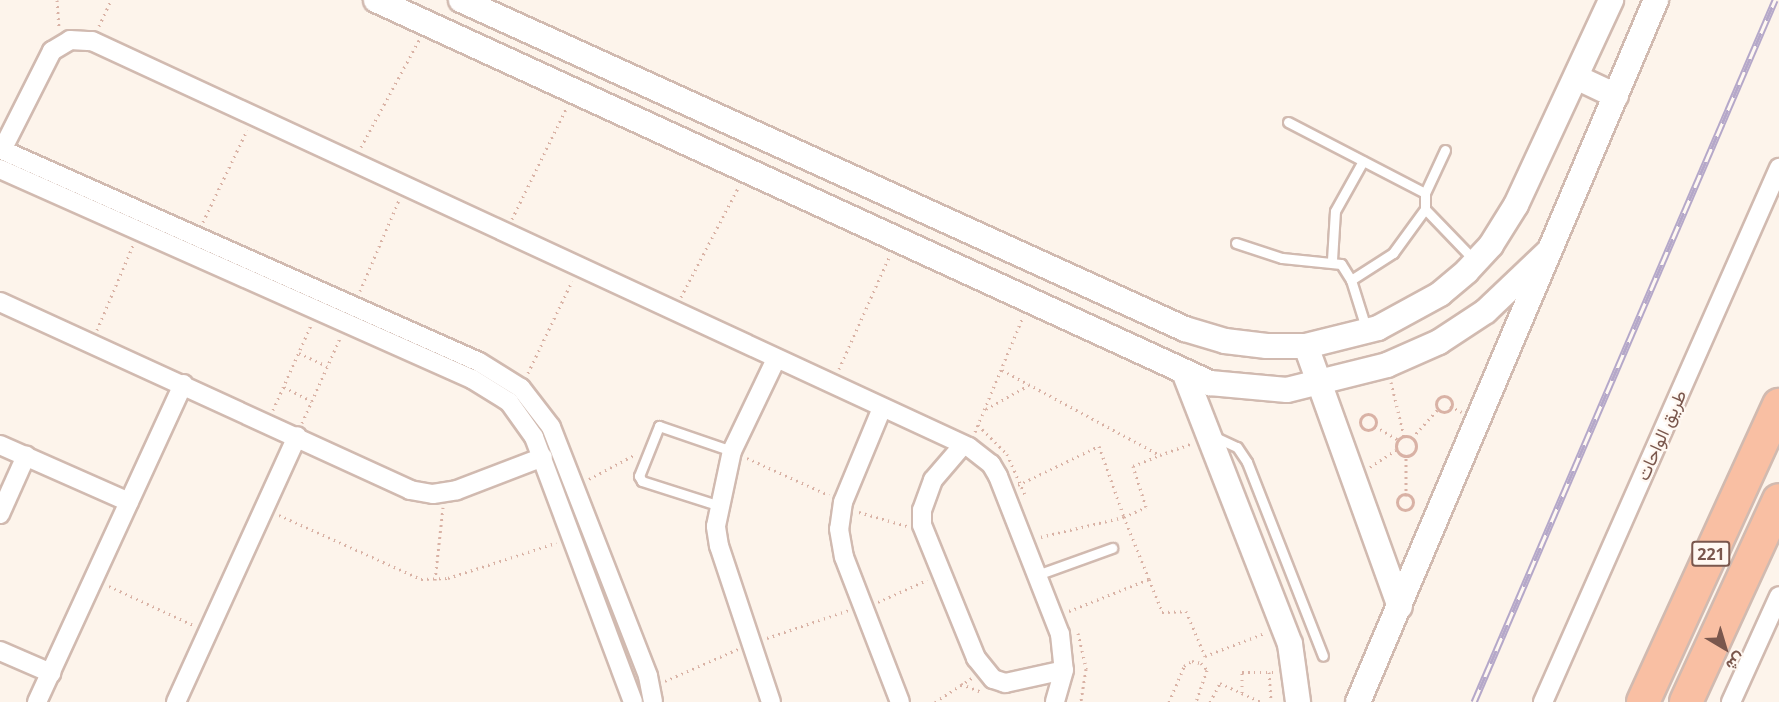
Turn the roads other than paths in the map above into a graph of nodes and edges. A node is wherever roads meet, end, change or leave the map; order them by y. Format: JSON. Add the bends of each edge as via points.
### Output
{"nodes":[{"id":1,"x":376,"y":0,"type":"edge"},
{"id":2,"x":461,"y":0,"type":"edge"},
{"id":3,"x":1611,"y":0,"type":"edge"},
{"id":4,"x":1656,"y":0,"type":"edge"},
{"id":5,"x":1578,"y":78,"type":"junction"},
{"id":6,"x":1616,"y":96,"type":"junction"},
{"id":7,"x":1288,"y":122,"type":"dead end"},
{"id":8,"x":1,"y":149,"type":"edge"},
{"id":9,"x":1445,"y":150,"type":"dead end"},
{"id":10,"x":1363,"y":161,"type":"junction"},
{"id":11,"x":1779,"y":168,"type":"edge"},
{"id":12,"x":0,"y":169,"type":"edge"},
{"id":13,"x":1425,"y":193,"type":"junction"},
{"id":14,"x":1425,"y":209,"type":"junction"},
{"id":15,"x":151,"y":216,"type":"junction"},
{"id":16,"x":141,"y":232,"type":"junction"},
{"id":17,"x":1236,"y":243,"type":"dead end"},
{"id":18,"x":1548,"y":252,"type":"junction"},
{"id":19,"x":1019,"y":255,"type":"junction"},
{"id":20,"x":1332,"y":260,"type":"junction"},
{"id":21,"x":1476,"y":262,"type":"junction"},
{"id":22,"x":1351,"y":280,"type":"junction"},
{"id":23,"x":1005,"y":287,"type":"junction"},
{"id":24,"x":0,"y":302,"type":"edge"},
{"id":25,"x":1367,"y":332,"type":"junction"},
{"id":26,"x":439,"y":344,"type":"junction"},
{"id":27,"x":1306,"y":346,"type":"junction"},
{"id":28,"x":776,"y":359,"type":"junction"},
{"id":29,"x":432,"y":361,"type":"junction"},
{"id":30,"x":1184,"y":372,"type":"junction"},
{"id":31,"x":183,"y":384,"type":"junction"},
{"id":32,"x":1320,"y":384,"type":"junction"},
{"id":33,"x":1779,"y":405,"type":"edge"},
{"id":34,"x":882,"y":408,"type":"junction"},
{"id":35,"x":297,"y":436,"type":"junction"},
{"id":36,"x":1211,"y":436,"type":"junction"},
{"id":37,"x":0,"y":444,"type":"edge"},
{"id":38,"x":966,"y":446,"type":"junction"},
{"id":39,"x":732,"y":451,"type":"junction"},
{"id":40,"x":26,"y":456,"type":"junction"},
{"id":41,"x":543,"y":457,"type":"junction"},
{"id":42,"x":1779,"y":500,"type":"edge"},
{"id":43,"x":129,"y":502,"type":"junction"},
{"id":44,"x":717,"y":505,"type":"junction"},
{"id":45,"x":0,"y":514,"type":"edge"},
{"id":46,"x":1112,"y":548,"type":"dead end"},
{"id":47,"x":1037,"y":575,"type":"junction"},
{"id":48,"x":1779,"y":596,"type":"edge"},
{"id":49,"x":618,"y":601,"type":"junction"},
{"id":50,"x":599,"y":607,"type":"junction"},
{"id":51,"x":1400,"y":607,"type":"junction"},
{"id":52,"x":0,"y":651,"type":"edge"},
{"id":53,"x":1323,"y":656,"type":"dead end"},
{"id":54,"x":1064,"y":670,"type":"junction"},
{"id":55,"x":51,"y":673,"type":"junction"},
{"id":56,"x":652,"y":695,"type":"edge"},
{"id":57,"x":37,"y":702,"type":"edge"},
{"id":58,"x":176,"y":702,"type":"edge"},
{"id":59,"x":633,"y":702,"type":"edge"},
{"id":60,"x":771,"y":702,"type":"edge"},
{"id":61,"x":900,"y":702,"type":"edge"},
{"id":62,"x":1055,"y":702,"type":"edge"},
{"id":63,"x":1298,"y":702,"type":"edge"},
{"id":64,"x":1358,"y":702,"type":"edge"},
{"id":65,"x":1543,"y":702,"type":"edge"},
{"id":66,"x":1643,"y":702,"type":"edge"},
{"id":67,"x":1686,"y":702,"type":"edge"},
{"id":68,"x":1731,"y":702,"type":"edge"}],
"edges":[{"from":1,"to":23,"type":"street"},
{"from":2,"to":19,"type":"street"},
{"from":3,"to":5,"type":"street"},
{"from":4,"to":6,"type":"street"},
{"from":5,"to":6,"type":"street"},
{"from":5,"to":21,"type":"street","via":[[1516,205]]},
{"from":6,"to":18,"type":"street"},
{"from":7,"to":10,"type":"lane"},
{"from":8,"to":15,"type":"street"},
{"from":8,"to":28,"type":"street","via":[[46,60],[61,44],[81,39],[92,41]]},
{"from":9,"to":13,"type":"lane"},
{"from":10,"to":13,"type":"lane"},
{"from":10,"to":20,"type":"lane","via":[[1335,211]]},
{"from":11,"to":65,"type":"street","name":"طريق الواحات"},
{"from":12,"to":16,"type":"street"},
{"from":13,"to":14,"type":"lane"},
{"from":14,"to":21,"type":"lane"},
{"from":14,"to":22,"type":"lane","via":[[1393,253]]},
{"from":15,"to":16,"type":"street"},
{"from":15,"to":26,"type":"street"},
{"from":16,"to":29,"type":"street"},
{"from":17,"to":20,"type":"lane","via":[[1282,258]]},
{"from":18,"to":32,"type":"street","via":[[1486,311],[1439,342],[1387,365]]},
{"from":18,"to":51,"type":"street"},
{"from":19,"to":23,"type":"street"},
{"from":19,"to":27,"type":"street","via":[[1185,329],[1225,341]]},
{"from":20,"to":22,"type":"lane","via":[[1341,264]]},
{"from":21,"to":25,"type":"street","via":[[1440,294],[1410,313]]},
{"from":22,"to":25,"type":"lane"},
{"from":23,"to":30,"type":"street"},
{"from":24,"to":31,"type":"street"},
{"from":25,"to":27,"type":"street"},
{"from":26,"to":29,"type":"street"},
{"from":26,"to":49,"type":"street","via":[[501,373],[521,388],[551,427]]},
{"from":27,"to":32,"type":"street"},
{"from":28,"to":34,"type":"street"},
{"from":28,"to":39,"type":"street"},
{"from":29,"to":41,"type":"street","via":[[492,389],[509,402],[524,418]]},
{"from":30,"to":32,"type":"street","via":[[1210,383],[1246,389],[1287,390]]},
{"from":30,"to":36,"type":"street"},
{"from":31,"to":35,"type":"street"},
{"from":31,"to":43,"type":"street"},
{"from":32,"to":51,"type":"street"},
{"from":33,"to":66,"type":"highway","number":"221"},
{"from":34,"to":38,"type":"street"},
{"from":34,"to":61,"type":"street","via":[[843,505],[839,529],[844,557]]},
{"from":35,"to":41,"type":"street","via":[[410,490],[445,493]]},
{"from":35,"to":58,"type":"street"},
{"from":36,"to":53,"type":"lane","via":[[1229,441],[1243,454]]},
{"from":36,"to":63,"type":"street","via":[[1283,625],[1296,672]]},
{"from":37,"to":40,"type":"street"},
{"from":38,"to":47,"type":"street","via":[[991,464]]},
{"from":38,"to":54,"type":"street","via":[[926,494],[922,510],[924,531],[983,670],[1005,683]]},
{"from":39,"to":44,"type":"street"},
{"from":39,"to":44,"type":"lane","via":[[659,426],[639,479]]},
{"from":40,"to":43,"type":"street"},
{"from":40,"to":45,"type":"street"},
{"from":41,"to":50,"type":"street"},
{"from":42,"to":67,"type":"highway","number":"221"},
{"from":43,"to":55,"type":"street"},
{"from":44,"to":60,"type":"street","via":[[719,546]]},
{"from":46,"to":47,"type":"lane"},
{"from":47,"to":54,"type":"street","via":[[1060,634]]},
{"from":48,"to":68,"type":"street"},
{"from":49,"to":50,"type":"street"},
{"from":49,"to":56,"type":"street"},
{"from":50,"to":59,"type":"street"},
{"from":51,"to":64,"type":"street"},
{"from":52,"to":55,"type":"street"},
{"from":54,"to":62,"type":"street"},
{"from":55,"to":57,"type":"street"}]}
